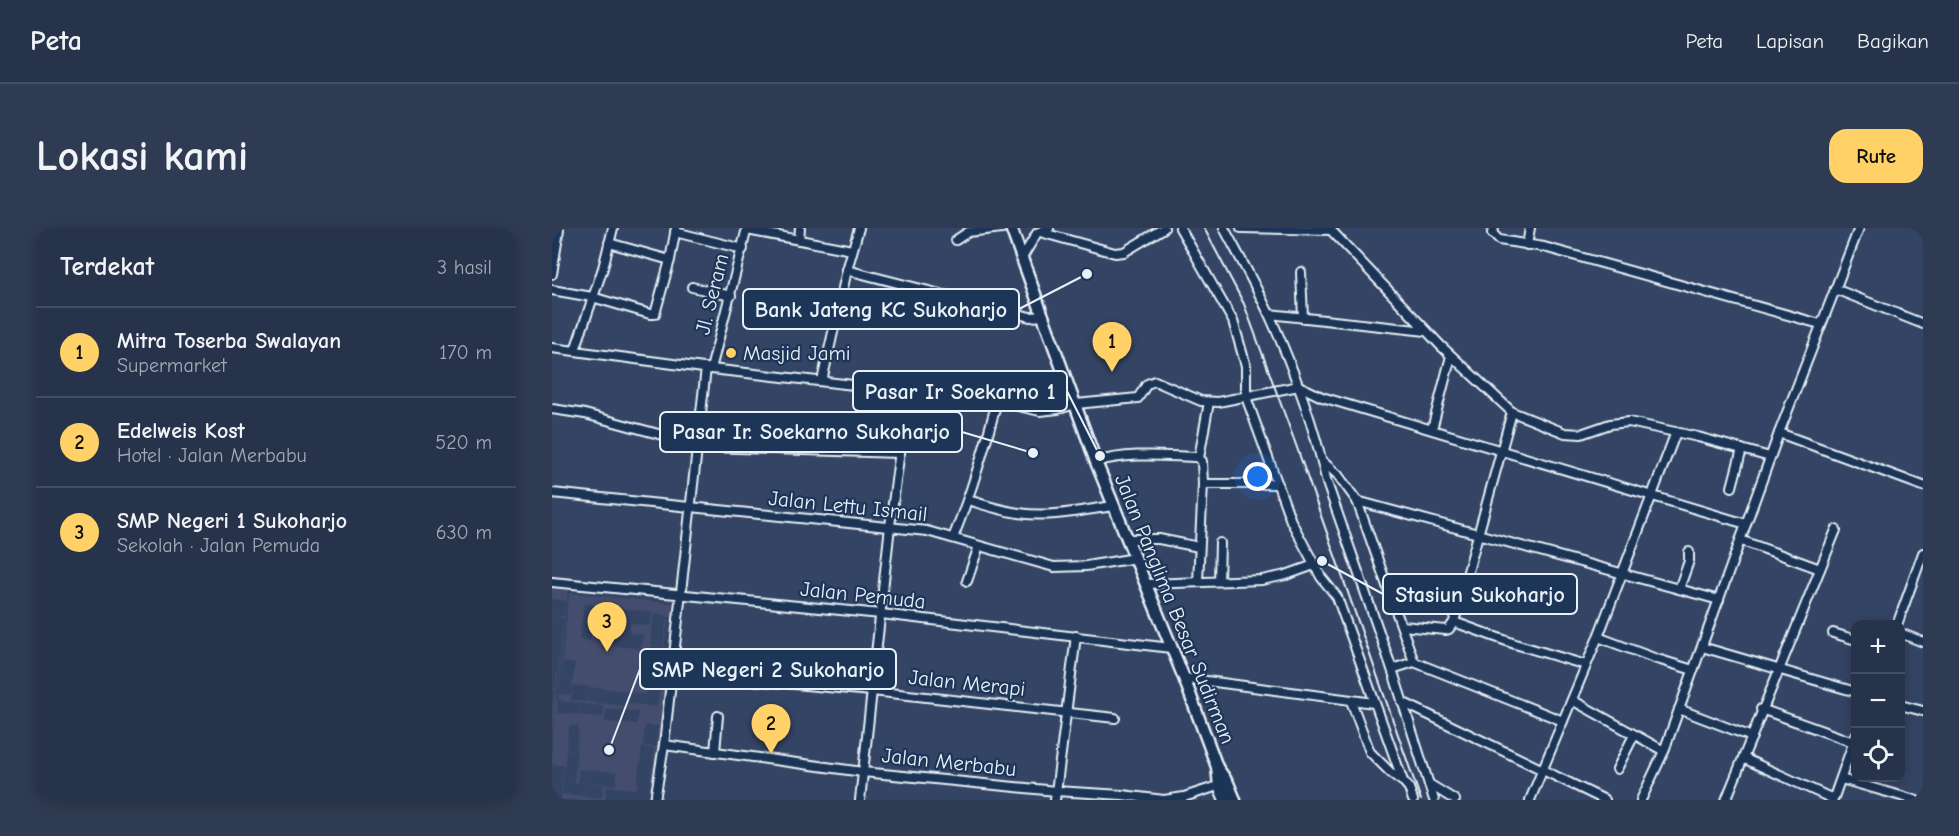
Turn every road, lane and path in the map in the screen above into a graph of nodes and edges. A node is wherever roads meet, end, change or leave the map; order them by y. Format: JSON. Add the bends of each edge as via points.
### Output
{"nodes":[{"id":1,"x":613,"y":228,"type":"edge"},
{"id":2,"x":800,"y":228,"type":"edge"},
{"id":3,"x":1002,"y":228,"type":"edge"},
{"id":4,"x":1011,"y":228,"type":"edge"},
{"id":5,"x":1049,"y":228,"type":"edge"},
{"id":6,"x":1164,"y":228,"type":"edge"},
{"id":7,"x":1180,"y":228,"type":"edge"},
{"id":8,"x":1224,"y":228,"type":"edge"},
{"id":9,"x":1241,"y":228,"type":"edge"},
{"id":10,"x":1494,"y":228,"type":"edge"},
{"id":11,"x":1530,"y":228,"type":"edge"},
{"id":12,"x":1859,"y":228,"type":"edge"},
{"id":13,"x":747,"y":229,"type":"edge"},
{"id":14,"x":859,"y":229,"type":"edge"},
{"id":15,"x":1330,"y":229,"type":"edge"},
{"id":16,"x":559,"y":230,"type":"dead end"},
{"id":17,"x":676,"y":230,"type":"edge"},
{"id":18,"x":1037,"y":235,"type":"junction"},
{"id":19,"x":799,"y":240,"type":"junction"},
{"id":20,"x":956,"y":240,"type":"dead end"},
{"id":21,"x":609,"y":243,"type":"junction"},
{"id":22,"x":1527,"y":244,"type":"junction"},
{"id":23,"x":742,"y":249,"type":"junction"},
{"id":24,"x":852,"y":250,"type":"junction"},
{"id":25,"x":1022,"y":258,"type":"junction"},
{"id":26,"x":670,"y":260,"type":"junction"},
{"id":27,"x":847,"y":270,"type":"junction"},
{"id":28,"x":1301,"y":272,"type":"dead end"},
{"id":29,"x":552,"y":274,"type":"edge"},
{"id":30,"x":692,"y":287,"type":"dead end"},
{"id":31,"x":1835,"y":289,"type":"junction"},
{"id":32,"x":552,"y":290,"type":"edge"},
{"id":33,"x":731,"y":296,"type":"junction"},
{"id":34,"x":592,"y":297,"type":"junction"},
{"id":35,"x":1269,"y":314,"type":"junction"},
{"id":36,"x":1044,"y":316,"type":"junction"},
{"id":37,"x":1303,"y":318,"type":"junction"},
{"id":38,"x":1821,"y":324,"type":"junction"},
{"id":39,"x":1923,"y":324,"type":"edge"},
{"id":40,"x":1426,"y":331,"type":"junction"},
{"id":41,"x":552,"y":348,"type":"edge"},
{"id":42,"x":575,"y":350,"type":"junction"},
{"id":43,"x":1451,"y":356,"type":"junction"},
{"id":44,"x":709,"y":368,"type":"junction"},
{"id":45,"x":822,"y":381,"type":"junction"},
{"id":46,"x":1299,"y":386,"type":"junction"},
{"id":47,"x":908,"y":390,"type":"junction"},
{"id":48,"x":1246,"y":398,"type":"junction"},
{"id":49,"x":997,"y":401,"type":"junction"},
{"id":50,"x":1209,"y":402,"type":"junction"},
{"id":51,"x":1076,"y":404,"type":"junction"},
{"id":52,"x":552,"y":409,"type":"edge"},
{"id":53,"x":1512,"y":412,"type":"junction"},
{"id":54,"x":1432,"y":429,"type":"junction"},
{"id":55,"x":1676,"y":432,"type":"junction"},
{"id":56,"x":1779,"y":433,"type":"junction"},
{"id":57,"x":697,"y":445,"type":"junction"},
{"id":58,"x":1742,"y":449,"type":"junction"},
{"id":59,"x":1501,"y":450,"type":"junction"},
{"id":60,"x":900,"y":453,"type":"junction"},
{"id":61,"x":1770,"y":457,"type":"junction"},
{"id":62,"x":1199,"y":458,"type":"junction"},
{"id":63,"x":1322,"y":461,"type":"junction"},
{"id":64,"x":1096,"y":462,"type":"junction"},
{"id":65,"x":1338,"y":476,"type":"junction"},
{"id":66,"x":1327,"y":483,"type":"junction"},
{"id":67,"x":1203,"y":484,"type":"junction"},
{"id":68,"x":1278,"y":484,"type":"junction"},
{"id":69,"x":1923,"y":486,"type":"edge"},
{"id":70,"x":1732,"y":487,"type":"dead end"},
{"id":71,"x":552,"y":493,"type":"edge"},
{"id":72,"x":1652,"y":497,"type":"junction"},
{"id":73,"x":968,"y":500,"type":"junction"},
{"id":74,"x":1357,"y":501,"type":"junction"},
{"id":75,"x":1114,"y":506,"type":"junction"},
{"id":76,"x":690,"y":508,"type":"junction"},
{"id":77,"x":1746,"y":524,"type":"junction"},
{"id":78,"x":890,"y":526,"type":"junction"},
{"id":79,"x":1836,"y":530,"type":"dead end"},
{"id":80,"x":1478,"y":534,"type":"junction"},
{"id":81,"x":952,"y":538,"type":"junction"},
{"id":82,"x":1128,"y":539,"type":"junction"},
{"id":83,"x":1740,"y":540,"type":"junction"},
{"id":84,"x":1220,"y":543,"type":"dead end"},
{"id":85,"x":979,"y":546,"type":"junction"},
{"id":86,"x":1199,"y":547,"type":"junction"},
{"id":87,"x":1689,"y":552,"type":"dead end"},
{"id":88,"x":1923,"y":553,"type":"edge"},
{"id":89,"x":1136,"y":558,"type":"junction"},
{"id":90,"x":1314,"y":565,"type":"junction"},
{"id":91,"x":1820,"y":569,"type":"junction"},
{"id":92,"x":1622,"y":573,"type":"junction"},
{"id":93,"x":966,"y":580,"type":"dead end"},
{"id":94,"x":1198,"y":581,"type":"junction"},
{"id":95,"x":1219,"y":581,"type":"junction"},
{"id":96,"x":552,"y":582,"type":"edge"},
{"id":97,"x":1146,"y":584,"type":"junction"},
{"id":98,"x":1678,"y":589,"type":"junction"},
{"id":99,"x":681,"y":595,"type":"junction"},
{"id":100,"x":1719,"y":600,"type":"junction"},
{"id":101,"x":881,"y":614,"type":"junction"},
{"id":102,"x":1898,"y":620,"type":"edge"},
{"id":103,"x":1454,"y":622,"type":"junction"},
{"id":104,"x":1402,"y":626,"type":"junction"},
{"id":105,"x":1833,"y":633,"type":"dead end"},
{"id":106,"x":1905,"y":635,"type":"edge"},
{"id":107,"x":1076,"y":636,"type":"junction"},
{"id":108,"x":1598,"y":637,"type":"junction"},
{"id":109,"x":1851,"y":638,"type":"edge"},
{"id":110,"x":1923,"y":642,"type":"edge"},
{"id":111,"x":1702,"y":647,"type":"junction"},
{"id":112,"x":1171,"y":648,"type":"junction"},
{"id":113,"x":1414,"y":662,"type":"junction"},
{"id":114,"x":1586,"y":665,"type":"junction"},
{"id":115,"x":1392,"y":669,"type":"junction"},
{"id":116,"x":1778,"y":669,"type":"junction"},
{"id":117,"x":1693,"y":670,"type":"junction"},
{"id":118,"x":672,"y":674,"type":"junction"},
{"id":119,"x":1184,"y":678,"type":"junction"},
{"id":120,"x":872,"y":691,"type":"junction"},
{"id":121,"x":1851,"y":691,"type":"edge"},
{"id":122,"x":1572,"y":700,"type":"junction"},
{"id":123,"x":1351,"y":701,"type":"junction"},
{"id":124,"x":1402,"y":702,"type":"junction"},
{"id":125,"x":1374,"y":704,"type":"junction"},
{"id":126,"x":1905,"y":706,"type":"edge"},
{"id":127,"x":1679,"y":709,"type":"junction"},
{"id":128,"x":1761,"y":709,"type":"junction"},
{"id":129,"x":1923,"y":711,"type":"edge"},
{"id":130,"x":1065,"y":712,"type":"junction"},
{"id":131,"x":718,"y":716,"type":"dead end"},
{"id":132,"x":1115,"y":718,"type":"dead end"},
{"id":133,"x":1563,"y":721,"type":"junction"},
{"id":134,"x":1634,"y":735,"type":"junction"},
{"id":135,"x":1752,"y":737,"type":"junction"},
{"id":136,"x":1851,"y":738,"type":"edge"},
{"id":137,"x":664,"y":746,"type":"junction"},
{"id":138,"x":1851,"y":748,"type":"edge"},
{"id":139,"x":1664,"y":751,"type":"junction"},
{"id":140,"x":715,"y":752,"type":"junction"},
{"id":141,"x":1743,"y":759,"type":"junction"},
{"id":142,"x":1617,"y":769,"type":"dead end"},
{"id":143,"x":1543,"y":770,"type":"junction"},
{"id":144,"x":863,"y":772,"type":"junction"},
{"id":145,"x":1841,"y":779,"type":"junction"},
{"id":146,"x":1403,"y":781,"type":"junction"},
{"id":147,"x":1224,"y":784,"type":"junction"},
{"id":148,"x":1429,"y":784,"type":"junction"},
{"id":149,"x":1056,"y":796,"type":"edge"},
{"id":150,"x":655,"y":800,"type":"edge"},
{"id":151,"x":860,"y":800,"type":"edge"},
{"id":152,"x":1230,"y":800,"type":"edge"},
{"id":153,"x":1413,"y":800,"type":"edge"},
{"id":154,"x":1434,"y":800,"type":"edge"},
{"id":155,"x":1455,"y":800,"type":"edge"},
{"id":156,"x":1530,"y":800,"type":"edge"},
{"id":157,"x":1605,"y":800,"type":"edge"},
{"id":158,"x":1641,"y":800,"type":"edge"},
{"id":159,"x":1726,"y":800,"type":"edge"},
{"id":160,"x":1833,"y":800,"type":"edge"},
{"id":161,"x":1915,"y":800,"type":"edge"}],
"edges":[{"from":1,"to":21,"type":"street"},
{"from":2,"to":19,"type":"street"},
{"from":3,"to":20,"type":"street","via":[[968,232]]},
{"from":4,"to":25,"type":"main road","name":"Jalan Panglima Besar Sudirman"},
{"from":5,"to":18,"type":"street"},
{"from":6,"to":18,"type":"street","via":[[1115,253]]},
{"from":7,"to":48,"type":"street","via":[[1233,321],[1246,366]]},
{"from":8,"to":35,"type":"street"},
{"from":9,"to":15,"type":"street"},
{"from":10,"to":22,"type":"street","via":[[1492,234],[1499,240]]},
{"from":11,"to":22,"type":"street"},
{"from":12,"to":31,"type":"street"},
{"from":13,"to":19,"type":"street"},
{"from":13,"to":23,"type":"street","name":"Jl. Seram"},
{"from":14,"to":24,"type":"street"},
{"from":15,"to":40,"type":"street"},
{"from":16,"to":29,"type":"street"},
{"from":17,"to":23,"type":"street"},
{"from":17,"to":26,"type":"street"},
{"from":18,"to":25,"type":"street"},
{"from":19,"to":24,"type":"street"},
{"from":21,"to":26,"type":"street"},
{"from":21,"to":34,"type":"street"},
{"from":22,"to":38,"type":"street"},
{"from":23,"to":33,"type":"street","name":"Jl. Seram"},
{"from":24,"to":27,"type":"street"},
{"from":25,"to":36,"type":"main road","name":"Jalan Panglima Besar Sudirman"},
{"from":26,"to":34,"type":"street","via":[[655,314]]},
{"from":27,"to":36,"type":"street","via":[[1030,317]]},
{"from":27,"to":45,"type":"street"},
{"from":28,"to":37,"type":"street"},
{"from":30,"to":33,"type":"street"},
{"from":31,"to":38,"type":"street"},
{"from":31,"to":39,"type":"street"},
{"from":32,"to":34,"type":"street"},
{"from":33,"to":44,"type":"street","name":"Jl. Seram"},
{"from":34,"to":42,"type":"street"},
{"from":35,"to":37,"type":"street"},
{"from":35,"to":46,"type":"street"},
{"from":36,"to":51,"type":"main road","name":"Jalan Panglima Besar Sudirman"},
{"from":37,"to":40,"type":"street"},
{"from":38,"to":56,"type":"street"},
{"from":40,"to":43,"type":"street"},
{"from":41,"to":42,"type":"street"},
{"from":42,"to":44,"type":"street"},
{"from":43,"to":53,"type":"street"},
{"from":43,"to":54,"type":"street"},
{"from":44,"to":45,"type":"street"},
{"from":44,"to":57,"type":"street","name":"Jl. Seram"},
{"from":45,"to":47,"type":"street"},
{"from":46,"to":48,"type":"street"},
{"from":46,"to":54,"type":"street","via":[[1322,397]]},
{"from":46,"to":63,"type":"street"},
{"from":47,"to":49,"type":"street"},
{"from":47,"to":60,"type":"street"},
{"from":48,"to":50,"type":"street"},
{"from":48,"to":68,"type":"street"},
{"from":49,"to":51,"type":"street","via":[[1040,411]]},
{"from":49,"to":73,"type":"street"},
{"from":50,"to":51,"type":"street","via":[[1155,381],[1138,398]]},
{"from":50,"to":62,"type":"street"},
{"from":51,"to":64,"type":"main road","name":"Jalan Panglima Besar Sudirman"},
{"from":52,"to":57,"type":"street","via":[[593,416]]},
{"from":53,"to":55,"type":"street","via":[[1574,435],[1619,423]]},
{"from":53,"to":59,"type":"street"},
{"from":54,"to":59,"type":"street"},
{"from":55,"to":58,"type":"street"},
{"from":55,"to":72,"type":"street"},
{"from":56,"to":61,"type":"street"},
{"from":56,"to":69,"type":"street"},
{"from":57,"to":60,"type":"street"},
{"from":57,"to":76,"type":"street","name":"Jl. Seram"},
{"from":58,"to":61,"type":"street"},
{"from":58,"to":70,"type":"street"},
{"from":59,"to":72,"type":"street"},
{"from":59,"to":80,"type":"street"},
{"from":60,"to":78,"type":"street"},
{"from":61,"to":77,"type":"street"},
{"from":62,"to":64,"type":"street","via":[[1124,455]]},
{"from":62,"to":67,"type":"street"},
{"from":63,"to":65,"type":"street"},
{"from":63,"to":66,"type":"street"},
{"from":64,"to":75,"type":"main road","name":"Jalan Panglima Besar Sudirman"},
{"from":65,"to":66,"type":"street","via":[[1330,475]]},
{"from":65,"to":74,"type":"street"},
{"from":66,"to":115,"type":"street"},
{"from":67,"to":68,"type":"street"},
{"from":67,"to":86,"type":"street"},
{"from":68,"to":90,"type":"street"},
{"from":71,"to":76,"type":"street","name":"Jalan Lettu Ismail"},
{"from":72,"to":77,"type":"street"},
{"from":72,"to":92,"type":"street"},
{"from":73,"to":75,"type":"street","via":[[1022,514]]},
{"from":73,"to":81,"type":"street"},
{"from":74,"to":80,"type":"street"},
{"from":74,"to":104,"type":"street"},
{"from":75,"to":82,"type":"main road","name":"Jalan Panglima Besar Sudirman"},
{"from":76,"to":78,"type":"street","name":"Jalan Lettu Ismail"},
{"from":76,"to":99,"type":"street","name":"Jl. Seram"},
{"from":77,"to":83,"type":"street"},
{"from":78,"to":81,"type":"street","name":"Jalan Lettu Ismail"},
{"from":78,"to":101,"type":"street"},
{"from":79,"to":91,"type":"street"},
{"from":80,"to":92,"type":"street"},
{"from":80,"to":103,"type":"street"},
{"from":81,"to":85,"type":"street","name":"Jalan Lettu Ismail"},
{"from":82,"to":86,"type":"street","via":[[1159,539]]},
{"from":82,"to":89,"type":"main road","name":"Jalan Panglima Besar Sudirman"},
{"from":83,"to":91,"type":"street"},
{"from":83,"to":100,"type":"street"},
{"from":84,"to":95,"type":"street"},
{"from":85,"to":89,"type":"street","name":"Jalan Lettu Ismail","via":[[1054,567]]},
{"from":85,"to":93,"type":"street"},
{"from":86,"to":94,"type":"street"},
{"from":87,"to":98,"type":"street"},
{"from":88,"to":102,"type":"street"},
{"from":89,"to":97,"type":"main road","name":"Jalan Panglima Besar Sudirman"},
{"from":90,"to":95,"type":"street","via":[[1275,578]]},
{"from":90,"to":125,"type":"street","via":[[1335,593]]},
{"from":91,"to":116,"type":"street"},
{"from":92,"to":98,"type":"street"},
{"from":92,"to":108,"type":"street"},
{"from":94,"to":95,"type":"street"},
{"from":94,"to":97,"type":"street"},
{"from":96,"to":99,"type":"street","name":"Jalan Pemuda"},
{"from":97,"to":112,"type":"main road","name":"Jalan Panglima Besar Sudirman"},
{"from":98,"to":100,"type":"street"},
{"from":99,"to":101,"type":"street","name":"Jalan Pemuda"},
{"from":99,"to":118,"type":"street","name":"Jl. Seram"},
{"from":100,"to":111,"type":"street"},
{"from":101,"to":107,"type":"street","name":"Jalan Pemuda"},
{"from":101,"to":120,"type":"street"},
{"from":103,"to":104,"type":"street","via":[[1446,630]]},
{"from":103,"to":114,"type":"street"},
{"from":104,"to":113,"type":"street"},
{"from":105,"to":109,"type":"street"},
{"from":106,"to":110,"type":"street"},
{"from":107,"to":112,"type":"street","name":"Jalan Pemuda"},
{"from":107,"to":130,"type":"street"},
{"from":108,"to":114,"type":"street"},
{"from":108,"to":117,"type":"street"},
{"from":111,"to":116,"type":"street"},
{"from":111,"to":117,"type":"street"},
{"from":112,"to":119,"type":"main road","name":"Jalan Panglima Besar Sudirman"},
{"from":113,"to":115,"type":"street"},
{"from":113,"to":133,"type":"street"},
{"from":114,"to":122,"type":"street"},
{"from":115,"to":124,"type":"street"},
{"from":116,"to":121,"type":"street"},
{"from":116,"to":128,"type":"street"},
{"from":117,"to":127,"type":"street"},
{"from":118,"to":120,"type":"street","name":"Jalan Merapi"},
{"from":118,"to":137,"type":"street","name":"Jl. Seram"},
{"from":119,"to":123,"type":"street"},
{"from":119,"to":147,"type":"main road","name":"Jalan Panglima Besar Sudirman"},
{"from":120,"to":130,"type":"street","name":"Jalan Merapi"},
{"from":120,"to":144,"type":"street"},
{"from":122,"to":133,"type":"street"},
{"from":122,"to":134,"type":"street"},
{"from":123,"to":125,"type":"street"},
{"from":123,"to":146,"type":"street","via":[[1370,752]]},
{"from":124,"to":143,"type":"street"},
{"from":124,"to":148,"type":"street"},
{"from":125,"to":146,"type":"street"},
{"from":126,"to":129,"type":"street"},
{"from":127,"to":135,"type":"street"},
{"from":127,"to":139,"type":"street"},
{"from":128,"to":135,"type":"street"},
{"from":128,"to":136,"type":"street"},
{"from":130,"to":132,"type":"street","name":"Jalan Merapi"},
{"from":130,"to":149,"type":"street"},
{"from":131,"to":140,"type":"street"},
{"from":133,"to":143,"type":"street"},
{"from":134,"to":139,"type":"street"},
{"from":134,"to":142,"type":"street"},
{"from":135,"to":141,"type":"street"},
{"from":137,"to":140,"type":"street","name":"Jalan Merbabu"},
{"from":137,"to":150,"type":"street","name":"Jl. Seram"},
{"from":138,"to":145,"type":"street"},
{"from":139,"to":158,"type":"street"},
{"from":140,"to":144,"type":"street","name":"Jalan Merbabu"},
{"from":141,"to":159,"type":"street"},
{"from":141,"to":160,"type":"street"},
{"from":143,"to":156,"type":"street"},
{"from":143,"to":157,"type":"street"},
{"from":144,"to":149,"type":"street","name":"Jalan Merbabu"},
{"from":144,"to":151,"type":"street"},
{"from":145,"to":160,"type":"street"},
{"from":145,"to":161,"type":"street"},
{"from":146,"to":153,"type":"street"},
{"from":147,"to":149,"type":"street","name":"Jalan Merbabu","via":[[1164,800],[1122,795]]},
{"from":147,"to":152,"type":"main road","name":"Jalan Panglima Besar Sudirman"},
{"from":148,"to":154,"type":"street"},
{"from":148,"to":155,"type":"street"}]}
